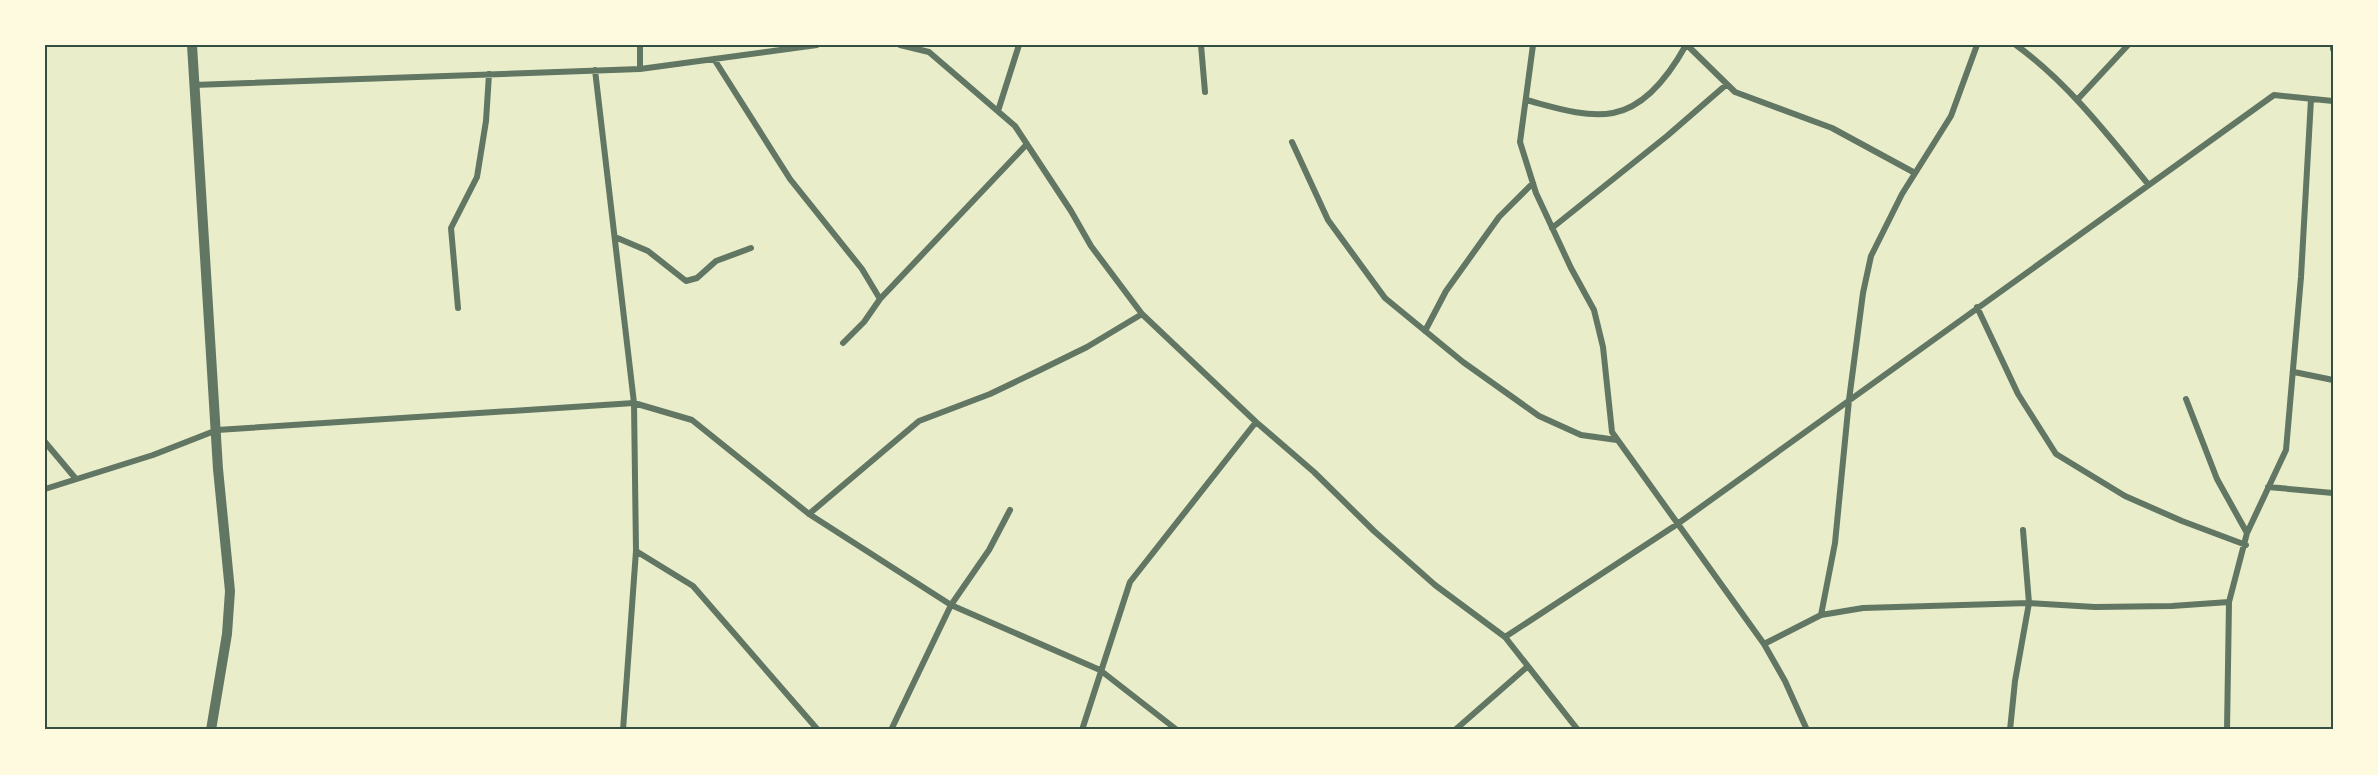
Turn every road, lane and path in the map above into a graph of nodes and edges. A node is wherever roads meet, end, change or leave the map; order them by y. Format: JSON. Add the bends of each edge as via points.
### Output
{"nodes":[{"id":1,"x":192,"y":45,"type":"edge"},
{"id":2,"x":640,"y":45,"type":"edge"},
{"id":3,"x":817,"y":45,"type":"edge"},
{"id":4,"x":900,"y":45,"type":"edge"},
{"id":5,"x":1018,"y":45,"type":"edge"},
{"id":6,"x":1201,"y":45,"type":"edge"},
{"id":7,"x":1533,"y":45,"type":"edge"},
{"id":8,"x":1686,"y":45,"type":"edge"},
{"id":9,"x":1977,"y":45,"type":"edge"},
{"id":10,"x":2016,"y":45,"type":"edge"},
{"id":11,"x":2128,"y":45,"type":"edge"},
{"id":12,"x":714,"y":59,"type":"junction"},
{"id":13,"x":640,"y":69,"type":"junction"},
{"id":14,"x":595,"y":70,"type":"junction"},
{"id":15,"x":489,"y":74,"type":"junction"},
{"id":16,"x":1727,"y":84,"type":"junction"},
{"id":17,"x":194,"y":85,"type":"junction"},
{"id":18,"x":1205,"y":92,"type":"dead end"},
{"id":19,"x":2311,"y":99,"type":"junction"},
{"id":20,"x":1526,"y":100,"type":"junction"},
{"id":21,"x":2076,"y":100,"type":"junction"},
{"id":22,"x":2333,"y":101,"type":"edge"},
{"id":23,"x":998,"y":111,"type":"junction"},
{"id":24,"x":1292,"y":142,"type":"dead end"},
{"id":25,"x":1027,"y":144,"type":"junction"},
{"id":26,"x":1915,"y":173,"type":"junction"},
{"id":27,"x":1533,"y":183,"type":"junction"},
{"id":28,"x":2148,"y":184,"type":"junction"},
{"id":29,"x":1552,"y":228,"type":"junction"},
{"id":30,"x":615,"y":237,"type":"junction"},
{"id":31,"x":751,"y":248,"type":"dead end"},
{"id":32,"x":880,"y":299,"type":"junction"},
{"id":33,"x":458,"y":308,"type":"dead end"},
{"id":34,"x":1977,"y":308,"type":"junction"},
{"id":35,"x":1142,"y":314,"type":"junction"},
{"id":36,"x":1425,"y":331,"type":"junction"},
{"id":37,"x":843,"y":343,"type":"dead end"},
{"id":38,"x":2294,"y":372,"type":"junction"},
{"id":39,"x":2333,"y":380,"type":"edge"},
{"id":40,"x":2186,"y":399,"type":"dead end"},
{"id":41,"x":1849,"y":400,"type":"junction"},
{"id":42,"x":634,"y":403,"type":"junction"},
{"id":43,"x":1256,"y":422,"type":"junction"},
{"id":44,"x":217,"y":430,"type":"junction"},
{"id":45,"x":1617,"y":440,"type":"junction"},
{"id":46,"x":45,"y":442,"type":"edge"},
{"id":47,"x":76,"y":479,"type":"junction"},
{"id":48,"x":2268,"y":487,"type":"junction"},
{"id":49,"x":45,"y":489,"type":"edge"},
{"id":50,"x":2333,"y":493,"type":"edge"},
{"id":51,"x":1010,"y":510,"type":"dead end"},
{"id":52,"x":809,"y":514,"type":"junction"},
{"id":53,"x":1676,"y":525,"type":"junction"},
{"id":54,"x":2023,"y":530,"type":"dead end"},
{"id":55,"x":2247,"y":533,"type":"junction"},
{"id":56,"x":2246,"y":545,"type":"junction"},
{"id":57,"x":636,"y":551,"type":"junction"},
{"id":58,"x":2229,"y":602,"type":"junction"},
{"id":59,"x":2029,"y":603,"type":"junction"},
{"id":60,"x":951,"y":605,"type":"junction"},
{"id":61,"x":1821,"y":615,"type":"junction"},
{"id":62,"x":1505,"y":637,"type":"junction"},
{"id":63,"x":1764,"y":644,"type":"junction"},
{"id":64,"x":1527,"y":667,"type":"junction"},
{"id":65,"x":1100,"y":670,"type":"junction"},
{"id":66,"x":211,"y":730,"type":"edge"},
{"id":67,"x":623,"y":730,"type":"edge"},
{"id":68,"x":818,"y":730,"type":"edge"},
{"id":69,"x":891,"y":730,"type":"edge"},
{"id":70,"x":1082,"y":730,"type":"edge"},
{"id":71,"x":1177,"y":730,"type":"edge"},
{"id":72,"x":1455,"y":730,"type":"edge"},
{"id":73,"x":1578,"y":730,"type":"edge"},
{"id":74,"x":1807,"y":730,"type":"edge"},
{"id":75,"x":2010,"y":730,"type":"edge"},
{"id":76,"x":2227,"y":730,"type":"edge"}],
"edges":[{"from":1,"to":17,"type":"street"},
{"from":2,"to":13,"type":"street"},
{"from":3,"to":12,"type":"street"},
{"from":4,"to":23,"type":"street","via":[[929,52]]},
{"from":5,"to":23,"type":"street"},
{"from":6,"to":18,"type":"street"},
{"from":7,"to":20,"type":"street"},
{"from":8,"to":16,"type":"street"},
{"from":8,"to":20,"type":"street","via":[[1659,85],[1635,104],[1614,113],[1593,114]]},
{"from":9,"to":26,"type":"street","via":[[1951,116]]},
{"from":10,"to":21,"type":"street"},
{"from":11,"to":21,"type":"street"},
{"from":12,"to":13,"type":"street"},
{"from":12,"to":32,"type":"street","via":[[790,179],[862,269]]},
{"from":13,"to":14,"type":"street"},
{"from":14,"to":15,"type":"street"},
{"from":14,"to":30,"type":"street"},
{"from":15,"to":17,"type":"street"},
{"from":15,"to":33,"type":"street","via":[[477,177],[451,228]]},
{"from":16,"to":26,"type":"street","via":[[1735,92],[1832,128]]},
{"from":16,"to":29,"type":"street"},
{"from":17,"to":44,"type":"street"},
{"from":19,"to":22,"type":"street"},
{"from":19,"to":28,"type":"street","via":[[2274,95]]},
{"from":19,"to":38,"type":"street"},
{"from":20,"to":27,"type":"street","via":[[1520,142]]},
{"from":21,"to":28,"type":"street"},
{"from":23,"to":25,"type":"street"},
{"from":24,"to":36,"type":"street","via":[[1328,220],[1385,297]]},
{"from":25,"to":32,"type":"street"},
{"from":25,"to":35,"type":"street","via":[[1091,246]]},
{"from":26,"to":41,"type":"street","via":[[1871,256]]},
{"from":27,"to":29,"type":"street"},
{"from":27,"to":36,"type":"street","via":[[1499,217],[1446,291]]},
{"from":28,"to":34,"type":"street"},
{"from":29,"to":45,"type":"street","via":[[1594,310],[1603,347],[1612,432]]},
{"from":30,"to":31,"type":"street","via":[[648,251],[686,281],[697,278],[716,261]]},
{"from":30,"to":42,"type":"street"},
{"from":32,"to":37,"type":"street"},
{"from":34,"to":41,"type":"street"},
{"from":34,"to":56,"type":"street","via":[[2018,394],[2056,454],[2125,496]]},
{"from":35,"to":43,"type":"street"},
{"from":35,"to":52,"type":"street","via":[[1038,371],[919,421]]},
{"from":36,"to":45,"type":"street","via":[[1539,416],[1581,435]]},
{"from":38,"to":39,"type":"street"},
{"from":38,"to":48,"type":"street","via":[[2286,450]]},
{"from":40,"to":55,"type":"street","via":[[2217,478]]},
{"from":41,"to":53,"type":"street"},
{"from":41,"to":61,"type":"street","via":[[1835,543]]},
{"from":42,"to":44,"type":"street"},
{"from":42,"to":52,"type":"street","via":[[692,420]]},
{"from":42,"to":57,"type":"street"},
{"from":43,"to":62,"type":"street","via":[[1435,585]]},
{"from":43,"to":65,"type":"street","via":[[1130,582]]},
{"from":44,"to":47,"type":"street"},
{"from":44,"to":66,"type":"street","via":[[230,591]]},
{"from":45,"to":53,"type":"street"},
{"from":46,"to":47,"type":"street"},
{"from":47,"to":49,"type":"street"},
{"from":48,"to":50,"type":"street"},
{"from":48,"to":55,"type":"street"},
{"from":51,"to":60,"type":"street","via":[[989,550]]},
{"from":52,"to":60,"type":"street"},
{"from":53,"to":62,"type":"street"},
{"from":53,"to":63,"type":"street"},
{"from":54,"to":59,"type":"street"},
{"from":55,"to":56,"type":"street"},
{"from":56,"to":58,"type":"street"},
{"from":57,"to":67,"type":"street"},
{"from":57,"to":68,"type":"street","via":[[693,586]]},
{"from":58,"to":59,"type":"street","via":[[2095,607]]},
{"from":58,"to":76,"type":"street"},
{"from":59,"to":61,"type":"street","via":[[1863,608]]},
{"from":59,"to":75,"type":"street"},
{"from":60,"to":65,"type":"street"},
{"from":60,"to":69,"type":"street"},
{"from":61,"to":63,"type":"street"},
{"from":62,"to":64,"type":"street"},
{"from":63,"to":74,"type":"street"},
{"from":64,"to":72,"type":"street"},
{"from":64,"to":73,"type":"street"},
{"from":65,"to":70,"type":"street"},
{"from":65,"to":71,"type":"street"}]}
